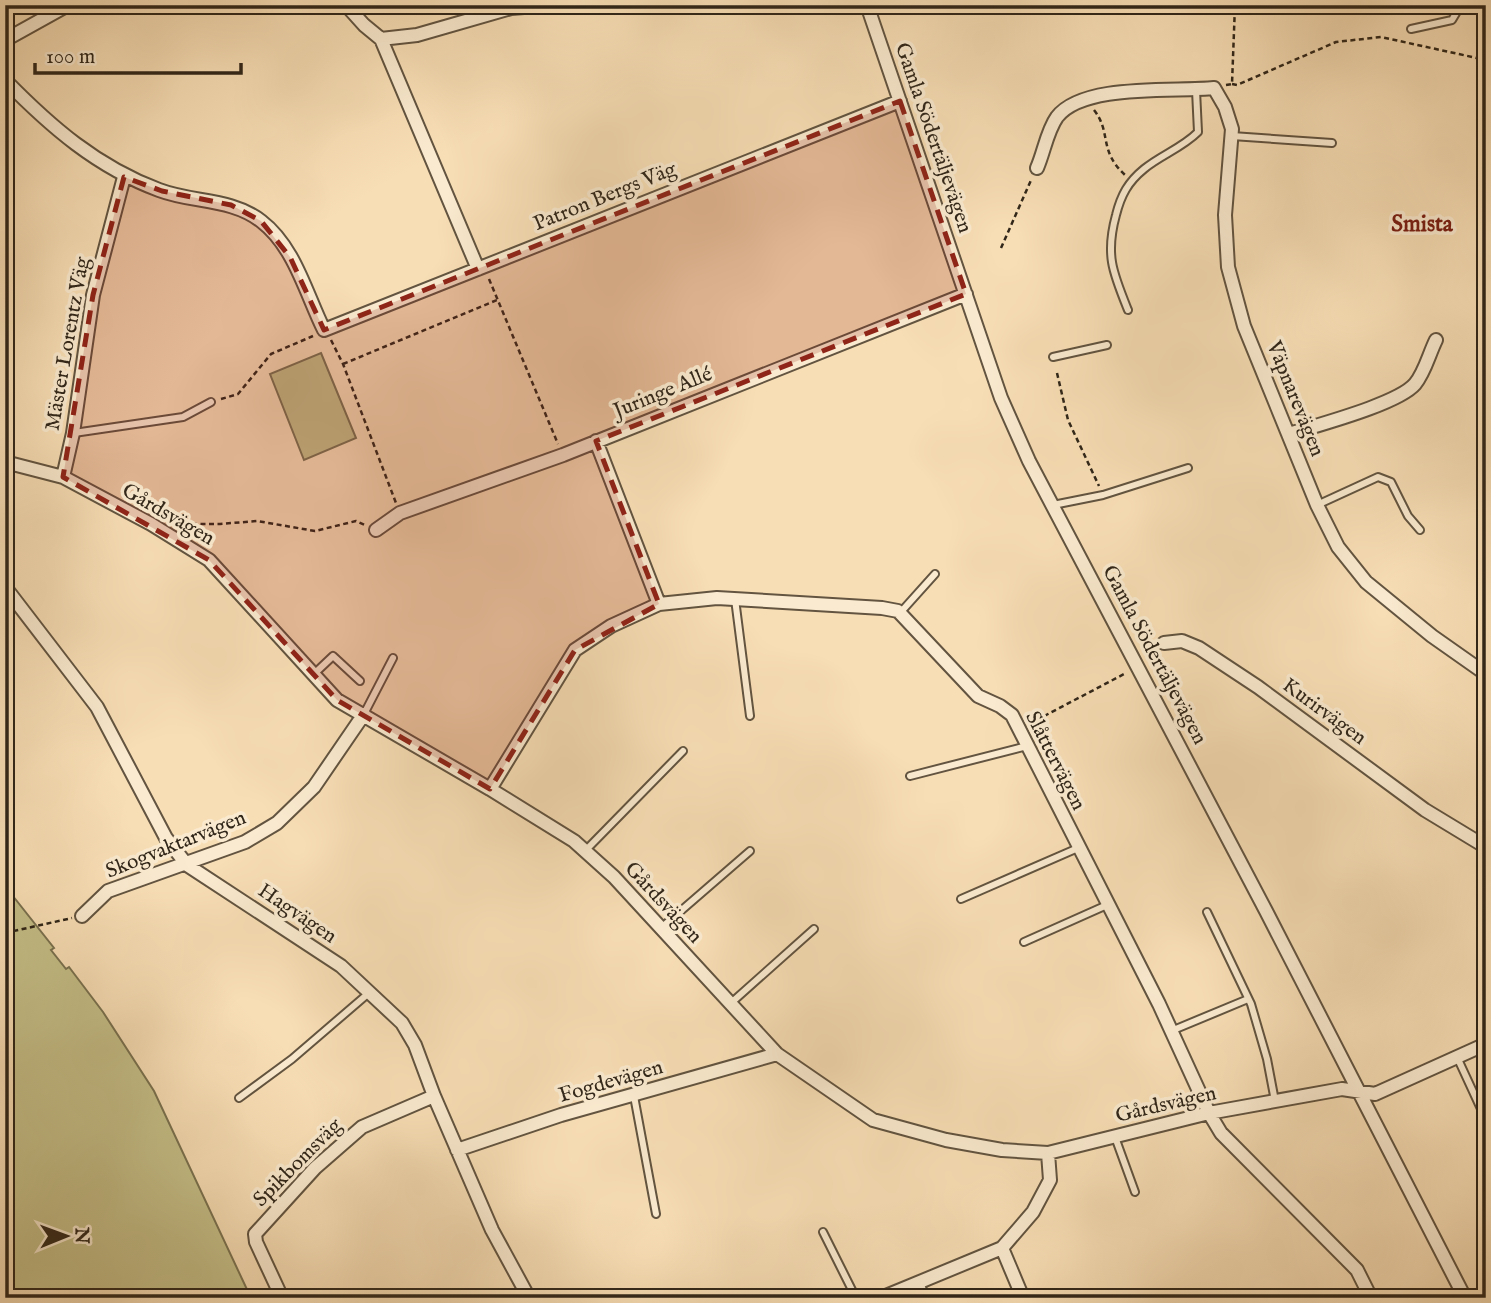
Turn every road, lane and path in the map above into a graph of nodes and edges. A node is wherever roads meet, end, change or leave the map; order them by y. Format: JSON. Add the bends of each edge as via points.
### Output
{"nodes":[{"id":1,"x":68,"y":5,"type":"edge"},
{"id":2,"x":346,"y":5,"type":"edge"},
{"id":3,"x":550,"y":5,"type":"edge"},
{"id":4,"x":867,"y":5,"type":"edge"},
{"id":5,"x":1235,"y":5,"type":"edge"},
{"id":6,"x":1461,"y":5,"type":"edge"},
{"id":7,"x":1411,"y":29,"type":"dead end"},
{"id":8,"x":381,"y":38,"type":"junction"},
{"id":9,"x":5,"y":40,"type":"edge"},
{"id":10,"x":1486,"y":60,"type":"edge"},
{"id":11,"x":5,"y":80,"type":"edge"},
{"id":12,"x":1232,"y":83,"type":"junction"},
{"id":13,"x":1214,"y":88,"type":"junction"},
{"id":14,"x":1196,"y":90,"type":"junction"},
{"id":15,"x":900,"y":101,"type":"junction"},
{"id":16,"x":1098,"y":116,"type":"dead end"},
{"id":17,"x":1230,"y":136,"type":"junction"},
{"id":18,"x":1332,"y":144,"type":"dead end"},
{"id":19,"x":1037,"y":167,"type":"joint"},
{"id":20,"x":124,"y":177,"type":"junction"},
{"id":21,"x":1131,"y":180,"type":"junction"},
{"id":22,"x":1486,"y":230,"type":"edge"},
{"id":23,"x":1486,"y":242,"type":"edge"},
{"id":24,"x":1002,"y":248,"type":"dead end"},
{"id":25,"x":481,"y":267,"type":"junction"},
{"id":26,"x":966,"y":294,"type":"junction"},
{"id":27,"x":497,"y":300,"type":"junction"},
{"id":28,"x":1128,"y":310,"type":"dead end"},
{"id":29,"x":324,"y":330,"type":"junction"},
{"id":30,"x":1436,"y":340,"type":"dead end"},
{"id":31,"x":1107,"y":345,"type":"dead end"},
{"id":32,"x":1052,"y":357,"type":"dead end"},
{"id":33,"x":343,"y":364,"type":"junction"},
{"id":34,"x":1057,"y":373,"type":"dead end"},
{"id":35,"x":211,"y":402,"type":"joint"},
{"id":36,"x":73,"y":433,"type":"junction"},
{"id":37,"x":1289,"y":434,"type":"junction"},
{"id":38,"x":596,"y":440,"type":"junction"},
{"id":39,"x":563,"y":455,"type":"junction"},
{"id":40,"x":5,"y":462,"type":"edge"},
{"id":41,"x":1188,"y":468,"type":"dead end"},
{"id":42,"x":63,"y":477,"type":"junction"},
{"id":43,"x":1103,"y":495,"type":"junction"},
{"id":44,"x":1053,"y":505,"type":"junction"},
{"id":45,"x":1317,"y":505,"type":"junction"},
{"id":46,"x":400,"y":513,"type":"junction"},
{"id":47,"x":151,"y":524,"type":"junction"},
{"id":48,"x":376,"y":530,"type":"joint"},
{"id":49,"x":1420,"y":530,"type":"dead end"},
{"id":50,"x":935,"y":574,"type":"dead end"},
{"id":51,"x":5,"y":587,"type":"edge"},
{"id":52,"x":735,"y":599,"type":"junction"},
{"id":53,"x":659,"y":604,"type":"junction"},
{"id":54,"x":900,"y":613,"type":"junction"},
{"id":55,"x":1164,"y":643,"type":"dead end"},
{"id":56,"x":393,"y":658,"type":"dead end"},
{"id":57,"x":1138,"y":667,"type":"junction"},
{"id":58,"x":314,"y":674,"type":"junction"},
{"id":59,"x":1486,"y":674,"type":"edge"},
{"id":60,"x":360,"y":681,"type":"dead end"},
{"id":61,"x":364,"y":715,"type":"junction"},
{"id":62,"x":750,"y":716,"type":"dead end"},
{"id":63,"x":1018,"y":730,"type":"junction"},
{"id":64,"x":1027,"y":746,"type":"junction"},
{"id":65,"x":683,"y":751,"type":"dead end"},
{"id":66,"x":910,"y":776,"type":"dead end"},
{"id":67,"x":490,"y":789,"type":"junction"},
{"id":68,"x":1486,"y":847,"type":"edge"},
{"id":69,"x":1078,"y":848,"type":"junction"},
{"id":70,"x":750,"y":850,"type":"dead end"},
{"id":71,"x":585,"y":851,"type":"junction"},
{"id":72,"x":187,"y":865,"type":"junction"},
{"id":73,"x":961,"y":899,"type":"dead end"},
{"id":74,"x":1107,"y":905,"type":"junction"},
{"id":75,"x":1207,"y":912,"type":"dead end"},
{"id":76,"x":82,"y":916,"type":"joint"},
{"id":77,"x":661,"y":928,"type":"junction"},
{"id":78,"x":814,"y":929,"type":"dead end"},
{"id":79,"x":5,"y":933,"type":"edge"},
{"id":80,"x":1024,"y":942,"type":"dead end"},
{"id":81,"x":370,"y":992,"type":"junction"},
{"id":82,"x":1248,"y":999,"type":"junction"},
{"id":83,"x":729,"y":1004,"type":"junction"},
{"id":84,"x":1171,"y":1031,"type":"junction"},
{"id":85,"x":1486,"y":1044,"type":"edge"},
{"id":86,"x":777,"y":1054,"type":"junction"},
{"id":87,"x":1457,"y":1057,"type":"junction"},
{"id":88,"x":1357,"y":1090,"type":"junction"},
{"id":89,"x":434,"y":1096,"type":"junction"},
{"id":90,"x":634,"y":1096,"type":"junction"},
{"id":91,"x":239,"y":1098,"type":"dead end"},
{"id":92,"x":1275,"y":1101,"type":"junction"},
{"id":93,"x":1209,"y":1113,"type":"junction"},
{"id":94,"x":1486,"y":1135,"type":"edge"},
{"id":95,"x":1115,"y":1137,"type":"junction"},
{"id":96,"x":457,"y":1150,"type":"junction"},
{"id":97,"x":1048,"y":1153,"type":"junction"},
{"id":98,"x":1135,"y":1192,"type":"dead end"},
{"id":99,"x":656,"y":1214,"type":"dead end"},
{"id":100,"x":823,"y":1232,"type":"dead end"},
{"id":101,"x":1002,"y":1248,"type":"junction"},
{"id":102,"x":920,"y":1282,"type":"junction"},
{"id":103,"x":282,"y":1298,"type":"edge"},
{"id":104,"x":529,"y":1298,"type":"edge"},
{"id":105,"x":856,"y":1298,"type":"edge"},
{"id":106,"x":881,"y":1298,"type":"edge"},
{"id":107,"x":926,"y":1298,"type":"edge"},
{"id":108,"x":1023,"y":1298,"type":"edge"},
{"id":109,"x":1371,"y":1298,"type":"edge"},
{"id":110,"x":1465,"y":1298,"type":"edge"}],
"edges":[{"from":1,"to":9,"type":"street"},
{"from":2,"to":8,"type":"street"},
{"from":3,"to":8,"type":"street","via":[[512,8],[417,35]]},
{"from":4,"to":15,"type":"street","name":"Gamla Södertäljevägen"},
{"from":5,"to":12,"type":"path"},
{"from":6,"to":7,"type":"lane","via":[[1452,20]]},
{"from":8,"to":25,"type":"street"},
{"from":10,"to":12,"type":"path","via":[[1381,37],[1336,42],[1237,85]]},
{"from":11,"to":20,"type":"street","via":[[71,141]]},
{"from":12,"to":13,"type":"path"},
{"from":13,"to":14,"type":"street"},
{"from":13,"to":17,"type":"street","name":"Väpnarevägen","via":[[1225,107]]},
{"from":14,"to":19,"type":"street","via":[[1118,93],[1073,104],[1053,123]]},
{"from":14,"to":21,"type":"lane","via":[[1198,132]]},
{"from":15,"to":25,"type":"street","name":"Patron Bergs Väg"},
{"from":15,"to":26,"type":"street","name":"Gamla Södertäljevägen"},
{"from":16,"to":21,"type":"path","via":[[1108,154]]},
{"from":17,"to":18,"type":"lane"},
{"from":17,"to":37,"type":"street","name":"Väpnarevägen","via":[[1225,215],[1228,267],[1244,326]]},
{"from":19,"to":24,"type":"path"},
{"from":20,"to":29,"type":"street","via":[[162,191],[231,205],[261,221],[290,257]]},
{"from":20,"to":36,"type":"street","name":"Mäster Lorentz Väg","via":[[93,295]]},
{"from":21,"to":28,"type":"lane","via":[[1118,205],[1109,245]]},
{"from":22,"to":23,"type":"path"},
{"from":25,"to":27,"type":"path"},
{"from":25,"to":29,"type":"street","name":"Patron Bergs Väg"},
{"from":26,"to":38,"type":"street","name":"Juringe Allé"},
{"from":26,"to":44,"type":"street","name":"Gamla Södertäljevägen","via":[[1001,398]]},
{"from":27,"to":33,"type":"path"},
{"from":27,"to":39,"type":"path"},
{"from":29,"to":33,"type":"path"},
{"from":29,"to":35,"type":"path","via":[[271,354],[238,394]]},
{"from":30,"to":37,"type":"street","via":[[1413,387],[1370,408]]},
{"from":31,"to":32,"type":"lane"},
{"from":33,"to":46,"type":"path"},
{"from":34,"to":43,"type":"path","via":[[1068,420]]},
{"from":35,"to":36,"type":"lane","via":[[183,417]]},
{"from":36,"to":42,"type":"street","name":"Mäster Lorentz Väg"},
{"from":37,"to":45,"type":"street","name":"Väpnarevägen"},
{"from":38,"to":39,"type":"street","name":"Juringe Allé"},
{"from":38,"to":53,"type":"street"},
{"from":39,"to":46,"type":"street","name":"Juringe Allé"},
{"from":40,"to":42,"type":"street","name":"Gårdsvägen"},
{"from":41,"to":43,"type":"lane"},
{"from":42,"to":47,"type":"street","name":"Gårdsvägen"},
{"from":43,"to":44,"type":"lane"},
{"from":44,"to":57,"type":"street","name":"Gamla Södertäljevägen"},
{"from":45,"to":49,"type":"lane","via":[[1378,477],[1391,482]]},
{"from":45,"to":59,"type":"street","name":"Väpnarevägen","via":[[1338,547],[1366,582]]},
{"from":46,"to":48,"type":"street","name":"Juringe Allé"},
{"from":47,"to":48,"type":"path","via":[[257,521],[315,530],[356,521]]},
{"from":47,"to":58,"type":"street","name":"Gårdsvägen","via":[[209,560]]},
{"from":50,"to":54,"type":"lane"},
{"from":51,"to":72,"type":"street","name":"Hagvägen","via":[[97,707],[166,838]]},
{"from":52,"to":53,"type":"street"},
{"from":52,"to":54,"type":"street"},
{"from":52,"to":62,"type":"lane"},
{"from":53,"to":67,"type":"street","via":[[611,626],[575,650]]},
{"from":54,"to":63,"type":"street","name":"Slåttervägen","via":[[978,696],[1012,715]]},
{"from":55,"to":68,"type":"street","name":"Kurirvägen","via":[[1182,641],[1199,648],[1425,810]]},
{"from":56,"to":61,"type":"lane"},
{"from":57,"to":63,"type":"path"},
{"from":57,"to":88,"type":"street","name":"Gamla Södertäljevägen"},
{"from":58,"to":60,"type":"lane","via":[[333,656]]},
{"from":58,"to":61,"type":"street","name":"Gårdsvägen","via":[[337,700]]},
{"from":61,"to":67,"type":"street","name":"Gårdsvägen"},
{"from":61,"to":72,"type":"street","name":"Skogvaktarvägen","via":[[314,787],[277,823]]},
{"from":63,"to":64,"type":"street","name":"Slåttervägen"},
{"from":64,"to":66,"type":"lane"},
{"from":64,"to":69,"type":"street","name":"Slåttervägen"},
{"from":65,"to":71,"type":"lane"},
{"from":67,"to":71,"type":"street","name":"Gårdsvägen"},
{"from":69,"to":73,"type":"lane"},
{"from":69,"to":74,"type":"street","name":"Slåttervägen"},
{"from":70,"to":77,"type":"lane"},
{"from":71,"to":77,"type":"street","name":"Gårdsvägen"},
{"from":72,"to":76,"type":"street","name":"Skogvaktarvägen","via":[[108,891]]},
{"from":72,"to":81,"type":"street","name":"Hagvägen","via":[[341,966]]},
{"from":74,"to":80,"type":"lane"},
{"from":74,"to":84,"type":"street","name":"Slåttervägen"},
{"from":75,"to":82,"type":"lane"},
{"from":76,"to":79,"type":"path"},
{"from":77,"to":83,"type":"street","name":"Gårdsvägen"},
{"from":78,"to":83,"type":"lane"},
{"from":81,"to":89,"type":"street","name":"Hagvägen","via":[[402,1023]]},
{"from":81,"to":91,"type":"lane"},
{"from":82,"to":84,"type":"lane"},
{"from":82,"to":92,"type":"lane"},
{"from":83,"to":86,"type":"street","name":"Gårdsvägen"},
{"from":84,"to":93,"type":"street","name":"Slåttervägen"},
{"from":85,"to":87,"type":"street","name":"Gårdsvägen"},
{"from":86,"to":90,"type":"street","name":"Fogdevägen"},
{"from":86,"to":97,"type":"street","name":"Gårdsvägen","via":[[873,1120],[946,1140]]},
{"from":87,"to":88,"type":"street","name":"Gårdsvägen","via":[[1375,1094]]},
{"from":87,"to":94,"type":"lane","via":[[1481,1109]]},
{"from":88,"to":92,"type":"street","name":"Gårdsvägen"},
{"from":88,"to":110,"type":"street","name":"Gamla Södertäljevägen"},
{"from":89,"to":96,"type":"street","name":"Hagvägen"},
{"from":89,"to":103,"type":"street","name":"Spikbomsväg","via":[[362,1127],[315,1168],[255,1234]]},
{"from":90,"to":96,"type":"street","name":"Fogdevägen"},
{"from":90,"to":99,"type":"lane"},
{"from":92,"to":93,"type":"street","name":"Gårdsvägen"},
{"from":93,"to":95,"type":"street","name":"Gårdsvägen"},
{"from":93,"to":109,"type":"street","name":"Slåttervägen","via":[[1221,1133],[1357,1270]]},
{"from":95,"to":97,"type":"street","name":"Gårdsvägen"},
{"from":95,"to":98,"type":"lane"},
{"from":96,"to":104,"type":"street","name":"Hagvägen","via":[[492,1230]]},
{"from":97,"to":101,"type":"street","via":[[1050,1180],[1033,1212]]},
{"from":100,"to":105,"type":"lane"},
{"from":101,"to":102,"type":"street"},
{"from":101,"to":108,"type":"street"},
{"from":102,"to":106,"type":"street"},
{"from":102,"to":107,"type":"lane"}]}
